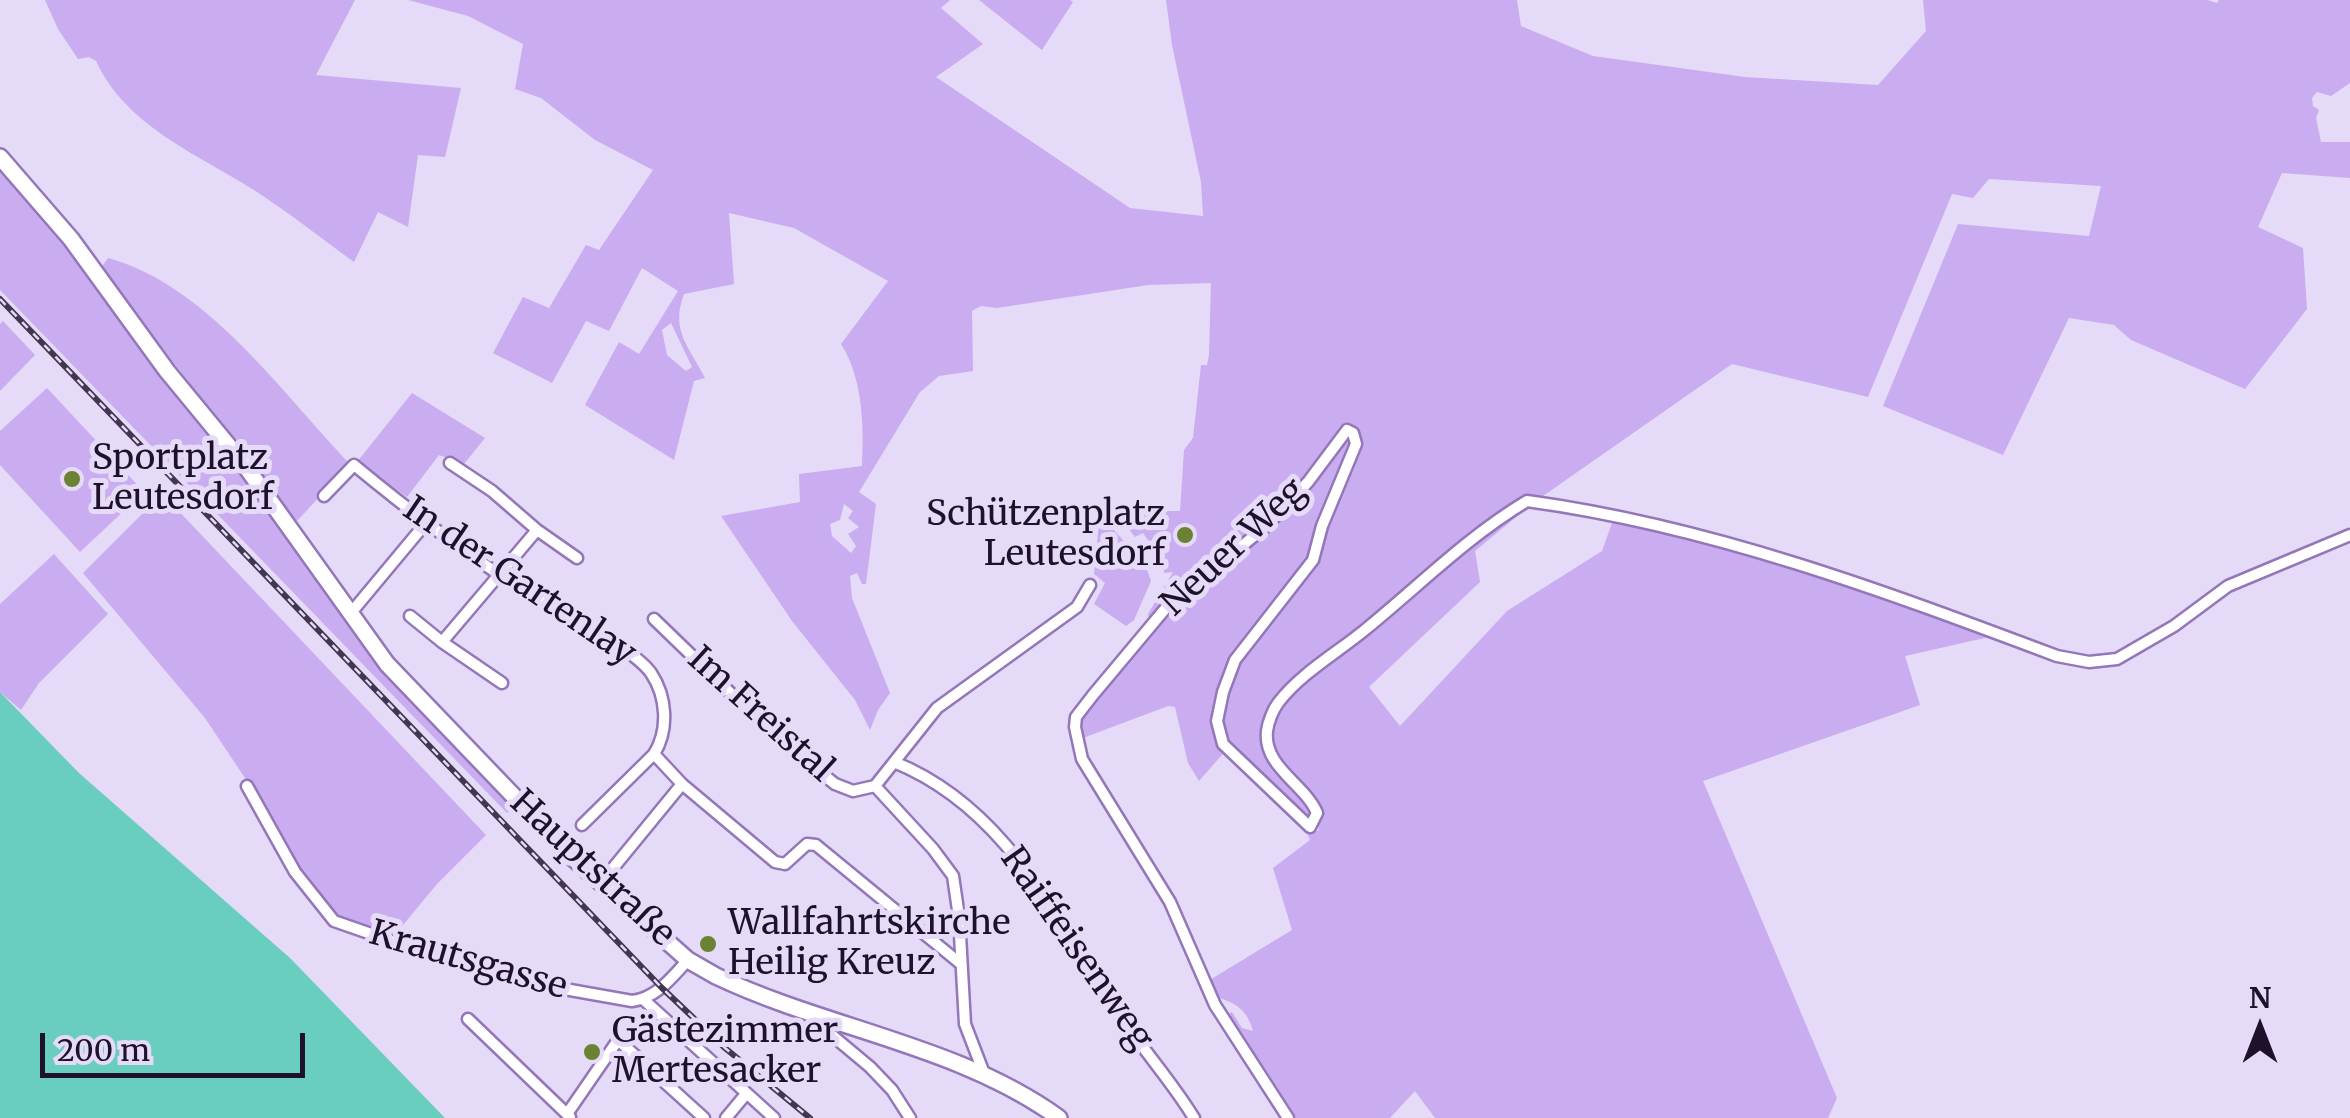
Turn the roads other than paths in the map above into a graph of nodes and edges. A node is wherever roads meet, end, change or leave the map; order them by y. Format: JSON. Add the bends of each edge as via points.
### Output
{"nodes":[{"id":1,"x":0,"y":157,"type":"edge"},
{"id":2,"x":450,"y":462,"type":"dead end"},
{"id":3,"x":324,"y":496,"type":"dead end"},
{"id":4,"x":425,"y":524,"type":"junction"},
{"id":5,"x":537,"y":530,"type":"junction"},
{"id":6,"x":2350,"y":535,"type":"edge"},
{"id":7,"x":576,"y":558,"type":"dead end"},
{"id":8,"x":499,"y":574,"type":"junction"},
{"id":9,"x":1090,"y":585,"type":"dead end"},
{"id":10,"x":349,"y":615,"type":"junction"},
{"id":11,"x":410,"y":616,"type":"dead end"},
{"id":12,"x":654,"y":619,"type":"dead end"},
{"id":13,"x":442,"y":642,"type":"junction"},
{"id":14,"x":502,"y":683,"type":"dead end"},
{"id":15,"x":654,"y":754,"type":"junction"},
{"id":16,"x":894,"y":762,"type":"junction"},
{"id":17,"x":682,"y":784,"type":"junction"},
{"id":18,"x":247,"y":786,"type":"dead end"},
{"id":19,"x":874,"y":786,"type":"junction"},
{"id":20,"x":582,"y":825,"type":"dead end"},
{"id":21,"x":600,"y":884,"type":"junction"},
{"id":22,"x":688,"y":960,"type":"junction"},
{"id":23,"x":961,"y":964,"type":"junction"},
{"id":24,"x":644,"y":1000,"type":"junction"},
{"id":25,"x":810,"y":1013,"type":"junction"},
{"id":26,"x":468,"y":1019,"type":"dead end"},
{"id":27,"x":985,"y":1077,"type":"junction"},
{"id":28,"x":746,"y":1094,"type":"junction"},
{"id":29,"x":569,"y":1116,"type":"edge"},
{"id":30,"x":1050,"y":1116,"type":"edge"},
{"id":31,"x":704,"y":1118,"type":"edge"},
{"id":32,"x":726,"y":1118,"type":"edge"},
{"id":33,"x":774,"y":1118,"type":"edge"},
{"id":34,"x":910,"y":1118,"type":"edge"},
{"id":35,"x":1194,"y":1118,"type":"edge"},
{"id":36,"x":1288,"y":1118,"type":"edge"}],
"edges":[{"from":1,"to":10,"type":"main road","name":"Hauptstraße","via":[[278,511]]},
{"from":2,"to":5,"type":"street"},
{"from":3,"to":4,"type":"street","name":"In der Gartenlay","via":[[354,465]]},
{"from":4,"to":8,"type":"street","name":"In der Gartenlay"},
{"from":4,"to":10,"type":"street"},
{"from":5,"to":7,"type":"street"},
{"from":5,"to":8,"type":"street"},
{"from":6,"to":36,"type":"street","name":"Neuer Weg","via":[[2228,586],[2132,653],[2089,662],[1749,547],[1527,500],[1459,546],[1276,705],[1266,734],[1270,754],[1314,805],[1310,828],[1222,744],[1218,721],[1234,660],[1313,560],[1356,444],[1347,430],[1265,527],[1164,609],[1076,718],[1082,760],[1170,902],[1216,1005]]},
{"from":8,"to":13,"type":"street"},
{"from":8,"to":15,"type":"street","name":"In der Gartenlay","via":[[649,670],[664,720]]},
{"from":9,"to":16,"type":"street","via":[[1078,607],[937,708]]},
{"from":10,"to":21,"type":"main road","name":"Hauptstraße","via":[[399,678]]},
{"from":11,"to":13,"type":"street"},
{"from":12,"to":19,"type":"street","name":"Im Freistal","via":[[834,784],[853,791]]},
{"from":13,"to":14,"type":"street"},
{"from":15,"to":17,"type":"street"},
{"from":15,"to":20,"type":"street"},
{"from":16,"to":19,"type":"street"},
{"from":16,"to":35,"type":"street","name":"Raiffeisenweg","via":[[962,801],[1018,856]]},
{"from":17,"to":21,"type":"street"},
{"from":17,"to":23,"type":"street","via":[[780,865],[807,844],[816,845]]},
{"from":18,"to":24,"type":"street","name":"Krautsgasse","via":[[294,872],[334,921],[463,966]]},
{"from":19,"to":23,"type":"street","via":[[953,876]]},
{"from":21,"to":22,"type":"main road","name":"Hauptstraße"},
{"from":22,"to":24,"type":"street"},
{"from":22,"to":25,"type":"main road","name":"Hauptstraße"},
{"from":23,"to":27,"type":"street","via":[[966,1024]]},
{"from":24,"to":28,"type":"street"},
{"from":25,"to":27,"type":"main road","name":"Hauptstraße"},
{"from":25,"to":34,"type":"street","via":[[892,1090]]},
{"from":26,"to":29,"type":"street"},
{"from":27,"to":30,"type":"main road","name":"Hauptstraße"},
{"from":28,"to":32,"type":"street"},
{"from":28,"to":33,"type":"street"},
{"from":29,"to":31,"type":"street","via":[[618,1040]]}]}
